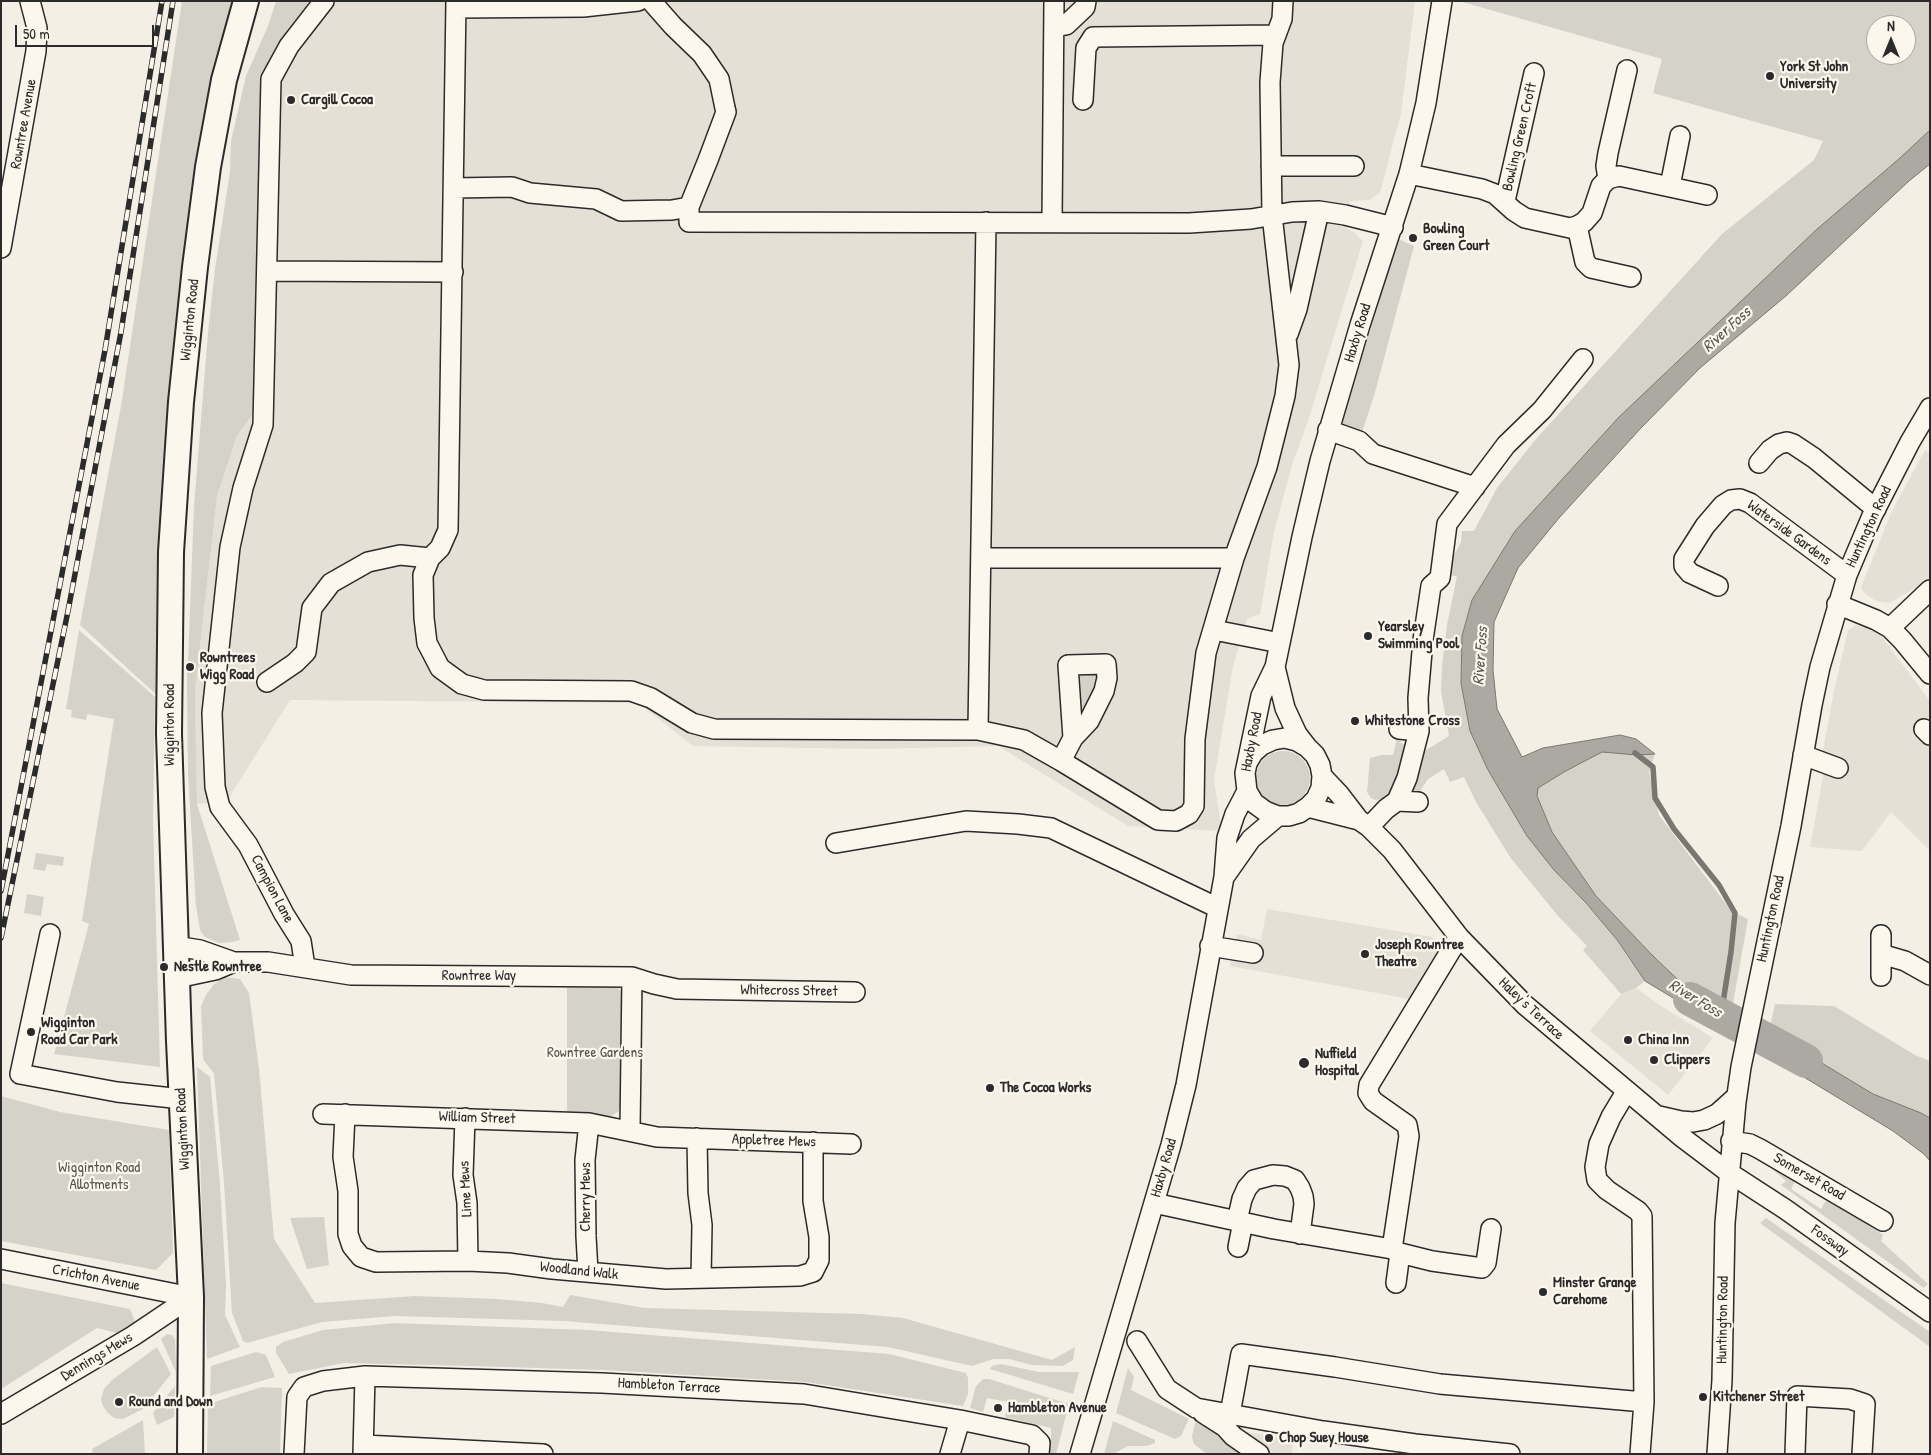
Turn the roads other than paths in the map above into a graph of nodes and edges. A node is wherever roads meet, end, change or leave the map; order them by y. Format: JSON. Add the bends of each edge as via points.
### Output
{"nodes":[{"id":1,"x":30,"y":1,"type":"edge"},
{"id":2,"x":246,"y":1,"type":"edge"},
{"id":3,"x":324,"y":1,"type":"edge"},
{"id":4,"x":638,"y":1,"type":"edge"},
{"id":5,"x":651,"y":1,"type":"edge"},
{"id":6,"x":1054,"y":1,"type":"edge"},
{"id":7,"x":1086,"y":1,"type":"edge"},
{"id":8,"x":1283,"y":1,"type":"edge"},
{"id":9,"x":1442,"y":1,"type":"edge"},
{"id":10,"x":456,"y":4,"type":"edge"},
{"id":11,"x":1054,"y":27,"type":"junction"},
{"id":12,"x":1276,"y":35,"type":"junction"},
{"id":13,"x":1627,"y":70,"type":"dead end"},
{"id":14,"x":1534,"y":73,"type":"dead end"},
{"id":15,"x":1084,"y":100,"type":"dead end"},
{"id":16,"x":1680,"y":136,"type":"dead end"},
{"id":17,"x":1271,"y":166,"type":"junction"},
{"id":18,"x":1354,"y":166,"type":"dead end"},
{"id":19,"x":1409,"y":174,"type":"junction"},
{"id":20,"x":1608,"y":180,"type":"junction"},
{"id":21,"x":1670,"y":186,"type":"junction"},
{"id":22,"x":454,"y":188,"type":"junction"},
{"id":23,"x":1707,"y":195,"type":"dead end"},
{"id":24,"x":1505,"y":201,"type":"junction"},
{"id":25,"x":689,"y":207,"type":"junction"},
{"id":26,"x":1320,"y":211,"type":"junction"},
{"id":27,"x":1272,"y":215,"type":"junction"},
{"id":28,"x":986,"y":222,"type":"junction"},
{"id":29,"x":1052,"y":222,"type":"junction"},
{"id":30,"x":1577,"y":226,"type":"junction"},
{"id":31,"x":1393,"y":227,"type":"junction"},
{"id":32,"x":1,"y":248,"type":"edge"},
{"id":33,"x":267,"y":271,"type":"junction"},
{"id":34,"x":453,"y":272,"type":"junction"},
{"id":35,"x":1631,"y":277,"type":"dead end"},
{"id":36,"x":1286,"y":337,"type":"junction"},
{"id":37,"x":1584,"y":359,"type":"dead end"},
{"id":38,"x":1930,"y":408,"type":"edge"},
{"id":39,"x":1328,"y":430,"type":"junction"},
{"id":40,"x":1759,"y":462,"type":"dead end"},
{"id":41,"x":1475,"y":487,"type":"junction"},
{"id":42,"x":1876,"y":509,"type":"junction"},
{"id":43,"x":430,"y":558,"type":"junction"},
{"id":44,"x":982,"y":558,"type":"junction"},
{"id":45,"x":1234,"y":558,"type":"junction"},
{"id":46,"x":1847,"y":575,"type":"junction"},
{"id":47,"x":1718,"y":586,"type":"dead end"},
{"id":48,"x":1930,"y":590,"type":"edge"},
{"id":49,"x":1837,"y":604,"type":"junction"},
{"id":50,"x":1890,"y":628,"type":"junction"},
{"id":51,"x":1214,"y":630,"type":"junction"},
{"id":52,"x":1280,"y":643,"type":"junction"},
{"id":53,"x":1274,"y":666,"type":"junction"},
{"id":54,"x":1930,"y":674,"type":"edge"},
{"id":55,"x":267,"y":682,"type":"dead end"},
{"id":56,"x":1399,"y":729,"type":"dead end"},
{"id":57,"x":978,"y":730,"type":"junction"},
{"id":58,"x":1419,"y":731,"type":"junction"},
{"id":59,"x":1073,"y":738,"type":"dead end"},
{"id":60,"x":1307,"y":747,"type":"junction"},
{"id":61,"x":1803,"y":755,"type":"junction"},
{"id":62,"x":1062,"y":761,"type":"junction"},
{"id":63,"x":1247,"y":764,"type":"junction"},
{"id":64,"x":1838,"y":768,"type":"dead end"},
{"id":65,"x":1322,"y":776,"type":"junction"},
{"id":66,"x":1247,"y":791,"type":"junction"},
{"id":67,"x":1397,"y":801,"type":"junction"},
{"id":68,"x":1418,"y":802,"type":"dead end"},
{"id":69,"x":1308,"y":807,"type":"junction"},
{"id":70,"x":1278,"y":816,"type":"junction"},
{"id":71,"x":1364,"y":824,"type":"junction"},
{"id":72,"x":836,"y":843,"type":"dead end"},
{"id":73,"x":1224,"y":877,"type":"junction"},
{"id":74,"x":1218,"y":908,"type":"junction"},
{"id":75,"x":50,"y":934,"type":"dead end"},
{"id":76,"x":1881,"y":935,"type":"dead end"},
{"id":77,"x":1459,"y":937,"type":"junction"},
{"id":78,"x":176,"y":946,"type":"junction"},
{"id":79,"x":1210,"y":946,"type":"junction"},
{"id":80,"x":1253,"y":953,"type":"dead end"},
{"id":81,"x":1881,"y":954,"type":"junction"},
{"id":82,"x":234,"y":962,"type":"junction"},
{"id":83,"x":305,"y":966,"type":"junction"},
{"id":84,"x":1930,"y":975,"type":"edge"},
{"id":85,"x":1881,"y":976,"type":"dead end"},
{"id":86,"x":632,"y":977,"type":"junction"},
{"id":87,"x":177,"y":978,"type":"junction"},
{"id":88,"x":723,"y":990,"type":"joint"},
{"id":89,"x":855,"y":992,"type":"dead end"},
{"id":90,"x":1626,"y":1092,"type":"junction"},
{"id":91,"x":1736,"y":1096,"type":"junction"},
{"id":92,"x":182,"y":1099,"type":"junction"},
{"id":93,"x":323,"y":1114,"type":"dead end"},
{"id":94,"x":345,"y":1114,"type":"junction"},
{"id":95,"x":1654,"y":1115,"type":"junction"},
{"id":96,"x":465,"y":1118,"type":"junction"},
{"id":97,"x":589,"y":1123,"type":"junction"},
{"id":98,"x":630,"y":1130,"type":"junction"},
{"id":99,"x":697,"y":1138,"type":"junction"},
{"id":100,"x":1731,"y":1141,"type":"junction"},
{"id":101,"x":812,"y":1142,"type":"junction"},
{"id":102,"x":851,"y":1144,"type":"dead end"},
{"id":103,"x":1728,"y":1172,"type":"junction"},
{"id":104,"x":1154,"y":1203,"type":"junction"},
{"id":105,"x":1883,"y":1221,"type":"dead end"},
{"id":106,"x":1240,"y":1222,"type":"junction"},
{"id":107,"x":1491,"y":1229,"type":"dead end"},
{"id":108,"x":1300,"y":1234,"type":"junction"},
{"id":109,"x":1238,"y":1246,"type":"dead end"},
{"id":110,"x":1396,"y":1251,"type":"junction"},
{"id":111,"x":1,"y":1259,"type":"edge"},
{"id":112,"x":468,"y":1261,"type":"junction"},
{"id":113,"x":588,"y":1272,"type":"junction"},
{"id":114,"x":701,"y":1278,"type":"junction"},
{"id":115,"x":1396,"y":1283,"type":"dead end"},
{"id":116,"x":191,"y":1297,"type":"junction"},
{"id":117,"x":1930,"y":1312,"type":"edge"},
{"id":118,"x":1137,"y":1341,"type":"dead end"},
{"id":119,"x":365,"y":1376,"type":"junction"},
{"id":120,"x":1644,"y":1402,"type":"junction"},
{"id":121,"x":1196,"y":1408,"type":"junction"},
{"id":122,"x":1,"y":1414,"type":"edge"},
{"id":123,"x":1230,"y":1414,"type":"junction"},
{"id":124,"x":960,"y":1420,"type":"junction"},
{"id":125,"x":1039,"y":1448,"type":"edge"},
{"id":126,"x":363,"y":1449,"type":"edge"},
{"id":127,"x":1081,"y":1452,"type":"edge"},
{"id":128,"x":190,"y":1454,"type":"edge"},
{"id":129,"x":294,"y":1454,"type":"edge"},
{"id":130,"x":543,"y":1454,"type":"edge"},
{"id":131,"x":950,"y":1454,"type":"edge"},
{"id":132,"x":1259,"y":1454,"type":"edge"},
{"id":133,"x":1510,"y":1454,"type":"edge"},
{"id":134,"x":1640,"y":1454,"type":"edge"},
{"id":135,"x":1717,"y":1454,"type":"edge"},
{"id":136,"x":1794,"y":1454,"type":"edge"},
{"id":137,"x":1862,"y":1454,"type":"edge"}],
"edges":[{"from":1,"to":32,"type":"street","name":"Rowntree Avenue","via":[[37,28],[36,51]]},
{"from":2,"to":78,"type":"main road","name":"Wigginton Road","via":[[224,80],[208,167],[181,402],[170,562],[170,734]]},
{"from":3,"to":33,"type":"street","name":"Campion Lane","via":[[289,46],[271,80]]},
{"from":4,"to":10,"type":"street","via":[[583,7]]},
{"from":5,"to":25,"type":"street","via":[[702,54],[719,79],[726,112]]},
{"from":6,"to":11,"type":"street"},
{"from":7,"to":11,"type":"street","via":[[1085,7],[1066,25]]},
{"from":8,"to":12,"type":"street","via":[[1282,19]]},
{"from":9,"to":19,"type":"street","name":"Haxby Road","via":[[1426,103]]},
{"from":10,"to":22,"type":"street"},
{"from":11,"to":29,"type":"street"},
{"from":12,"to":15,"type":"street","via":[[1094,38],[1086,48]]},
{"from":12,"to":17,"type":"street","via":[[1270,82]]},
{"from":13,"to":20,"type":"street","via":[[1608,153]]},
{"from":14,"to":24,"type":"street","name":"Bowling Green Croft"},
{"from":16,"to":21,"type":"street"},
{"from":17,"to":18,"type":"street"},
{"from":17,"to":27,"type":"street"},
{"from":19,"to":24,"type":"street","via":[[1482,189]]},
{"from":19,"to":31,"type":"street","name":"Haxby Road"},
{"from":20,"to":21,"type":"street","via":[[1619,176]]},
{"from":20,"to":30,"type":"street","via":[[1601,186],[1592,213]]},
{"from":21,"to":23,"type":"street"},
{"from":22,"to":25,"type":"street","via":[[512,188],[530,193],[596,199],[622,211]]},
{"from":22,"to":34,"type":"street"},
{"from":24,"to":30,"type":"street","via":[[1525,218],[1560,227]]},
{"from":25,"to":28,"type":"street","via":[[689,222]]},
{"from":26,"to":27,"type":"street"},
{"from":26,"to":31,"type":"street"},
{"from":26,"to":36,"type":"street","via":[[1297,309]]},
{"from":27,"to":29,"type":"street","via":[[1189,223]]},
{"from":27,"to":36,"type":"street"},
{"from":28,"to":29,"type":"street"},
{"from":28,"to":44,"type":"street"},
{"from":30,"to":35,"type":"street","via":[[1585,262],[1591,268]]},
{"from":31,"to":39,"type":"street","name":"Haxby Road"},
{"from":33,"to":34,"type":"street"},
{"from":33,"to":83,"type":"street","name":"Campion Lane","via":[[263,425],[243,488],[230,547],[212,712],[215,787],[220,807],[248,845],[301,941]]},
{"from":34,"to":43,"type":"street","via":[[448,530],[440,548]]},
{"from":36,"to":45,"type":"street","via":[[1289,365],[1284,396],[1266,467]]},
{"from":37,"to":41,"type":"street","via":[[1542,410],[1506,445]]},
{"from":38,"to":42,"type":"street","name":"Huntington Road"},
{"from":39,"to":41,"type":"street","via":[[1359,441],[1373,454]]},
{"from":39,"to":52,"type":"street","name":"Haxby Road"},
{"from":40,"to":42,"type":"street","via":[[1779,444],[1793,444]]},
{"from":41,"to":58,"type":"street","via":[[1447,524],[1440,578],[1431,586],[1418,698]]},
{"from":42,"to":46,"type":"street","name":"Huntington Road"},
{"from":43,"to":55,"type":"street","via":[[400,555],[368,562],[331,583],[312,608],[306,652],[295,664]]},
{"from":43,"to":57,"type":"street","via":[[424,575],[424,618],[428,643],[440,668],[462,684],[484,690],[631,691],[651,698],[692,723],[714,729]]},
{"from":44,"to":45,"type":"street"},
{"from":44,"to":57,"type":"street"},
{"from":45,"to":51,"type":"street"},
{"from":46,"to":47,"type":"street","name":"Waterside Gardens","via":[[1750,503],[1740,499],[1723,505],[1684,559],[1684,566],[1690,573]]},
{"from":46,"to":49,"type":"street","name":"Huntington Road"},
{"from":48,"to":50,"type":"street"},
{"from":49,"to":50,"type":"street"},
{"from":49,"to":61,"type":"street","name":"Huntington Road","via":[[1820,668]]},
{"from":50,"to":54,"type":"street"},
{"from":51,"to":52,"type":"street"},
{"from":51,"to":62,"type":"street","via":[[1205,662],[1195,739],[1194,806],[1189,814],[1176,821],[1158,820]]},
{"from":52,"to":53,"type":"street","name":"Haxby Road"},
{"from":53,"to":60,"type":"street","name":"Haxby Road","via":[[1285,708]]},
{"from":53,"to":63,"type":"street","name":"Haxby Road","via":[[1261,696]]},
{"from":56,"to":58,"type":"street"},
{"from":57,"to":62,"type":"street","via":[[1024,740]]},
{"from":58,"to":67,"type":"street","via":[[1407,778]]},
{"from":59,"to":62,"type":"street"},
{"from":60,"to":63,"type":"street","via":[[1285,738],[1273,740],[1253,753]]},
{"from":60,"to":65,"type":"street","via":[[1315,755]]},
{"from":61,"to":64,"type":"street"},
{"from":61,"to":91,"type":"street","name":"Huntington Road"},
{"from":63,"to":66,"type":"street","name":"Haxby Road"},
{"from":65,"to":69,"type":"street","via":[[1321,788]]},
{"from":65,"to":71,"type":"street","name":"Haley's Terrace"},
{"from":66,"to":70,"type":"street","via":[[1254,803]]},
{"from":66,"to":73,"type":"street","name":"Haxby Road","via":[[1227,838]]},
{"from":67,"to":68,"type":"street"},
{"from":67,"to":71,"type":"street"},
{"from":69,"to":70,"type":"street","via":[[1299,813]]},
{"from":69,"to":71,"type":"street"},
{"from":70,"to":73,"type":"street","name":"Haxby Road","via":[[1251,839]]},
{"from":71,"to":77,"type":"street","name":"Haley's Terrace","via":[[1392,850]]},
{"from":72,"to":74,"type":"street","via":[[966,822],[1051,828]]},
{"from":73,"to":74,"type":"street","name":"Haxby Road"},
{"from":74,"to":79,"type":"street","name":"Haxby Road"},
{"from":75,"to":92,"type":"street","via":[[20,1074],[117,1092]]},
{"from":76,"to":81,"type":"street"},
{"from":77,"to":90,"type":"street","name":"Haley's Terrace","via":[[1525,1005]]},
{"from":77,"to":110,"type":"street","via":[[1369,1085],[1368,1093],[1373,1101],[1407,1125],[1409,1136]]},
{"from":78,"to":82,"type":"street","name":"Rowntree Way","via":[[200,950]]},
{"from":78,"to":87,"type":"main road","name":"Wigginton Road"},
{"from":79,"to":80,"type":"street"},
{"from":79,"to":104,"type":"street","name":"Haxby Road","via":[[1186,1085]]},
{"from":81,"to":84,"type":"street","via":[[1905,961]]},
{"from":81,"to":85,"type":"street"},
{"from":82,"to":83,"type":"street","name":"Rowntree Way"},
{"from":82,"to":87,"type":"street","name":"Rowntree Way","via":[[215,970]]},
{"from":83,"to":86,"type":"street","name":"Rowntree Way","via":[[352,975]]},
{"from":86,"to":88,"type":"street","name":"Rowntree Way","via":[[677,989]]},
{"from":86,"to":98,"type":"street"},
{"from":87,"to":92,"type":"main road","name":"Wigginton Road"},
{"from":88,"to":89,"type":"street","name":"Whitecross Street"},
{"from":90,"to":95,"type":"street","name":"Haley's Terrace"},
{"from":90,"to":120,"type":"street","via":[[1599,1144],[1595,1167],[1597,1180],[1642,1216]]},
{"from":91,"to":95,"type":"street","via":[[1717,1114],[1704,1120],[1681,1121]]},
{"from":91,"to":100,"type":"street","name":"Huntington Road"},
{"from":92,"to":116,"type":"main road","name":"Wigginton Road"},
{"from":93,"to":94,"type":"street","name":"William Street"},
{"from":94,"to":96,"type":"street","name":"William Street"},
{"from":94,"to":112,"type":"street","name":"Woodland Walk","via":[[343,1157],[348,1191],[348,1234],[352,1246],[362,1257],[376,1262]]},
{"from":95,"to":103,"type":"street","name":"Haley's Terrace"},
{"from":96,"to":97,"type":"street","name":"William Street"},
{"from":96,"to":112,"type":"street","name":"Lime Mews","via":[[463,1175]]},
{"from":97,"to":98,"type":"street","name":"William Street"},
{"from":97,"to":113,"type":"street","name":"Cherry Mews","via":[[585,1160]]},
{"from":98,"to":99,"type":"street","name":"Appletree Mews","via":[[657,1137]]},
{"from":99,"to":101,"type":"street","name":"Appletree Mews"},
{"from":99,"to":114,"type":"street","via":[[702,1225]]},
{"from":100,"to":103,"type":"street","name":"Huntington Road"},
{"from":100,"to":105,"type":"street","name":"Somerset Road","via":[[1760,1149]]},
{"from":101,"to":102,"type":"street","name":"Appletree Mews"},
{"from":101,"to":114,"type":"street","name":"Woodland Walk","via":[[813,1200],[819,1237],[819,1260],[813,1272],[800,1276]]},
{"from":103,"to":117,"type":"street","name":"Fossway","via":[[1785,1208]]},
{"from":103,"to":135,"type":"street","name":"Huntington Road"},
{"from":104,"to":106,"type":"street"},
{"from":104,"to":127,"type":"street","name":"Haxby Road"},
{"from":106,"to":108,"type":"street"},
{"from":106,"to":108,"type":"street","via":[[1242,1199],[1254,1180],[1273,1175],[1285,1176],[1295,1180],[1303,1196]]},
{"from":106,"to":109,"type":"street"},
{"from":107,"to":110,"type":"street","via":[[1486,1263],[1482,1268],[1432,1261]]},
{"from":108,"to":110,"type":"street"},
{"from":110,"to":115,"type":"street"},
{"from":111,"to":116,"type":"street","name":"Crichton Avenue"},
{"from":112,"to":113,"type":"street","name":"Woodland Walk"},
{"from":113,"to":114,"type":"street","name":"Woodland Walk","via":[[666,1279]]},
{"from":116,"to":122,"type":"street","name":"Dennings Mews","via":[[133,1336]]},
{"from":116,"to":128,"type":"main road","name":"Wigginton Road"},
{"from":118,"to":121,"type":"street","via":[[1167,1389]]},
{"from":119,"to":124,"type":"street","name":"Hambleton Terrace","via":[[602,1383],[804,1394]]},
{"from":119,"to":126,"type":"street"},
{"from":119,"to":129,"type":"street","name":"Hambleton Terrace","via":[[323,1381],[304,1387],[297,1396]]},
{"from":120,"to":123,"type":"street","via":[[1440,1384],[1241,1354]]},
{"from":120,"to":134,"type":"street"},
{"from":121,"to":123,"type":"street"},
{"from":121,"to":132,"type":"street"},
{"from":123,"to":133,"type":"street","via":[[1415,1444]]},
{"from":124,"to":125,"type":"street","name":"Hambleton Terrace","via":[[1032,1435]]},
{"from":124,"to":131,"type":"street"},
{"from":126,"to":130,"type":"street"},
{"from":136,"to":137,"type":"street","via":[[1798,1396],[1850,1399],[1865,1404]]}]}
